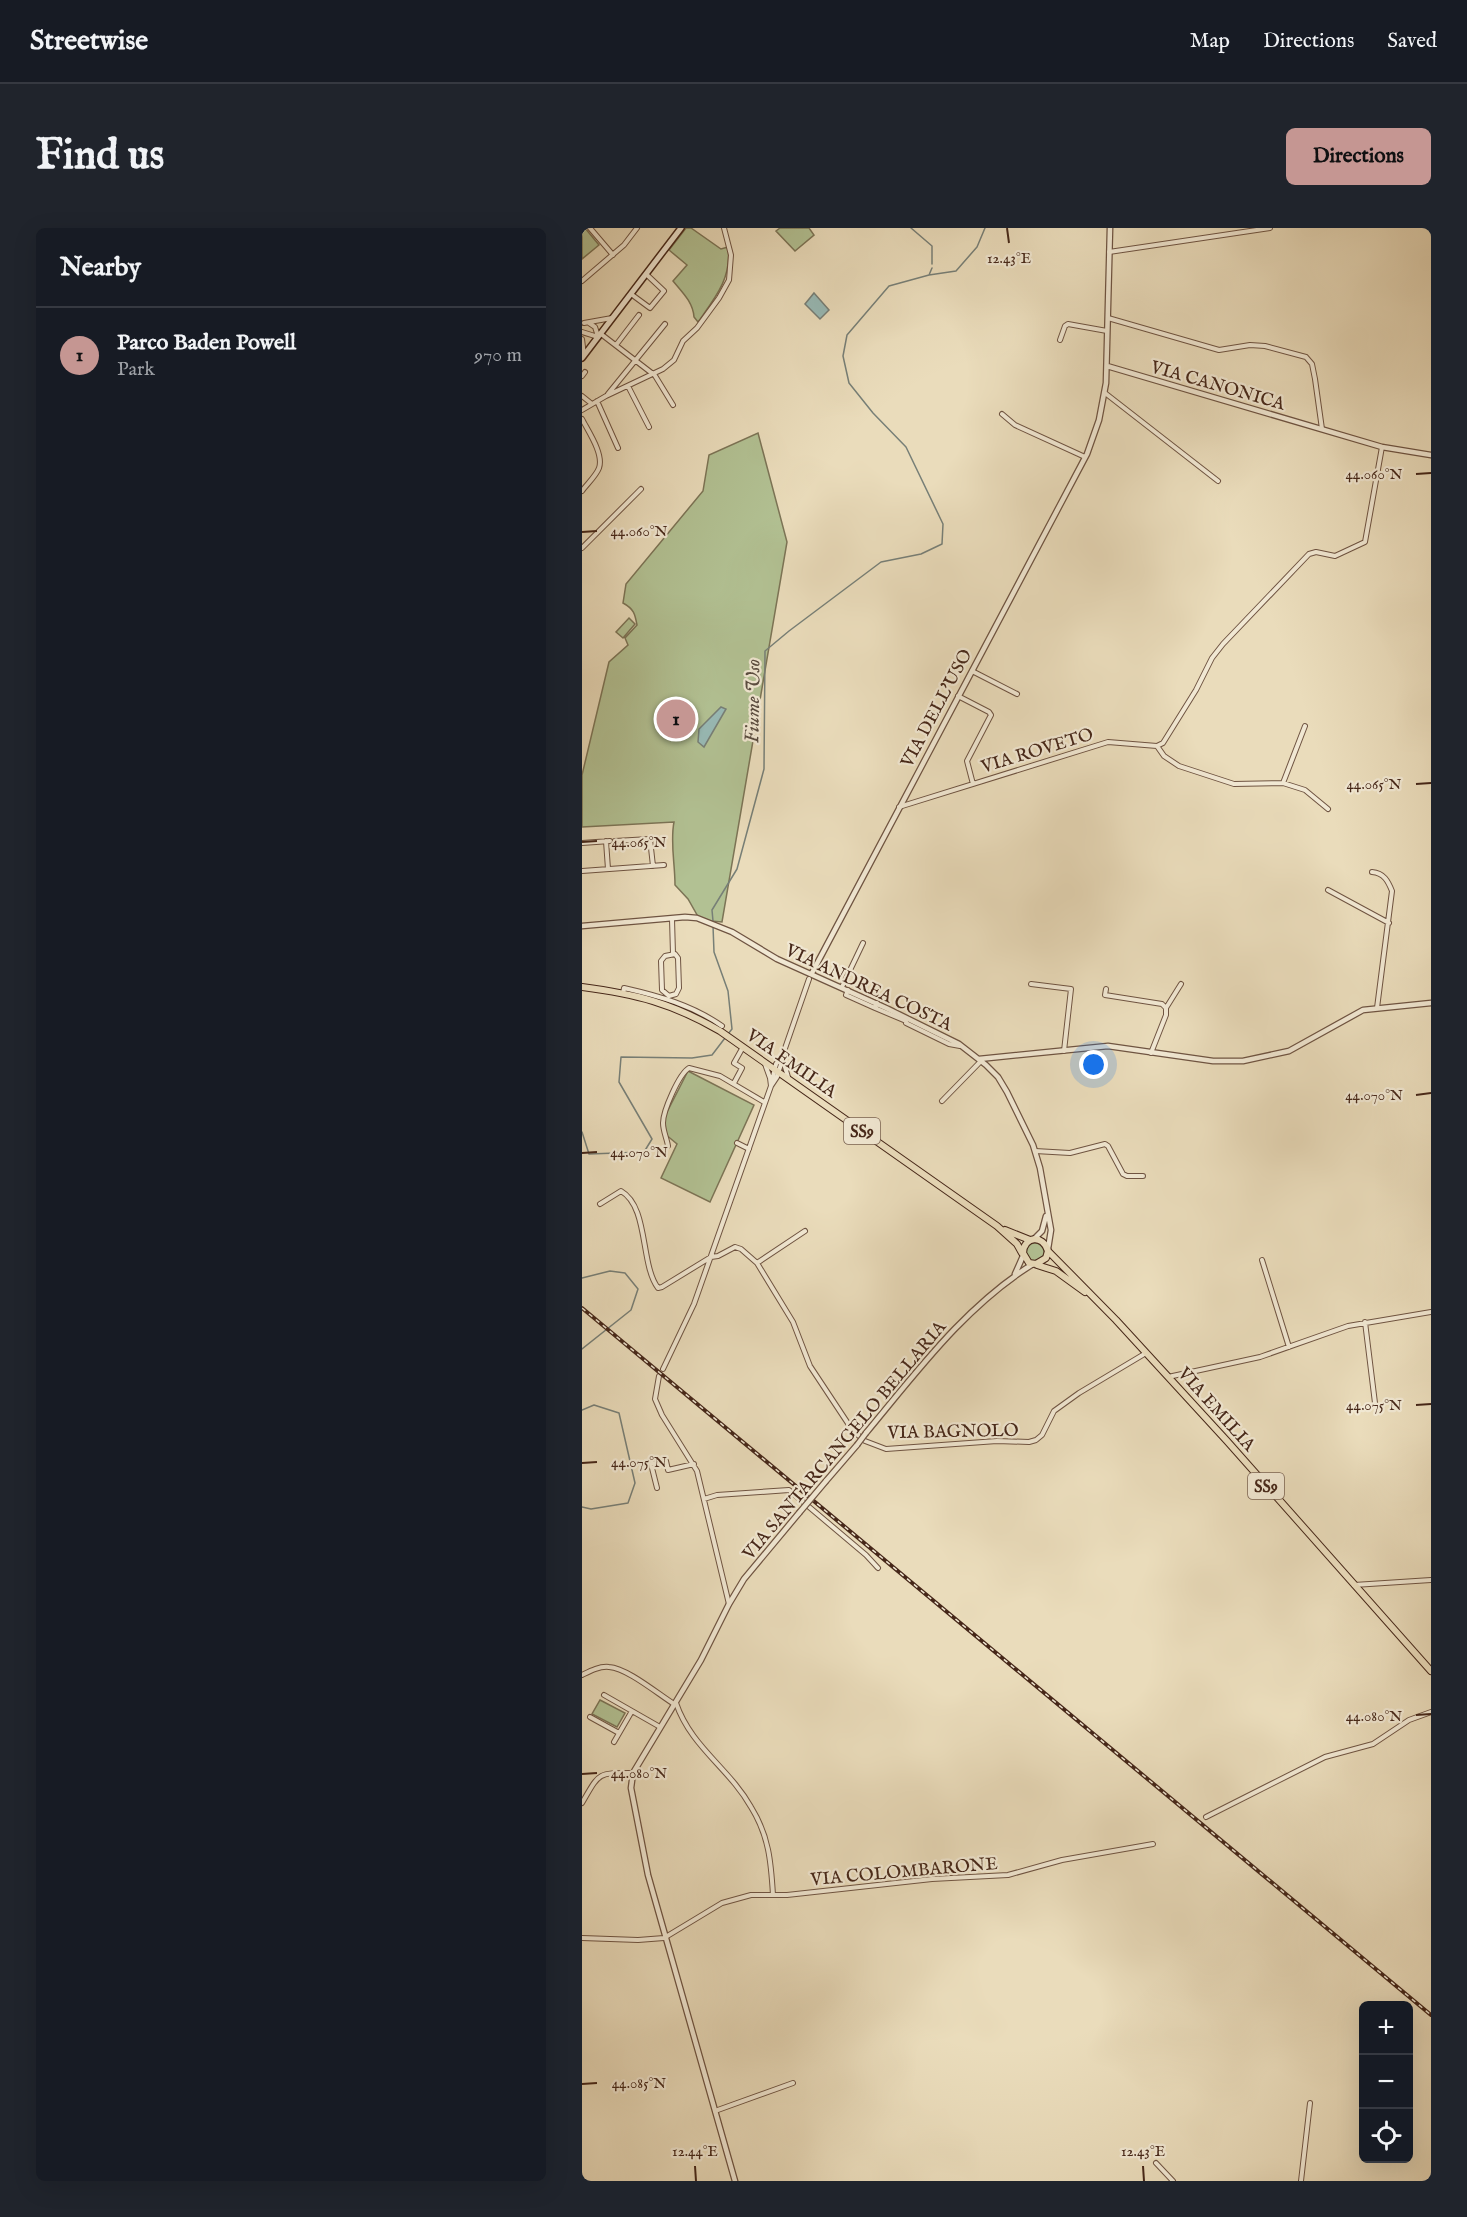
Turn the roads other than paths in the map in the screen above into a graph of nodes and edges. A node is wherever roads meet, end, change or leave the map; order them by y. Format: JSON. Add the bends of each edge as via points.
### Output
{"nodes":[{"id":1,"x":590,"y":228,"type":"edge"},
{"id":2,"x":681,"y":228,"type":"edge"},
{"id":3,"x":724,"y":228,"type":"edge"},
{"id":4,"x":1110,"y":228,"type":"edge"},
{"id":5,"x":1270,"y":228,"type":"edge"},
{"id":6,"x":635,"y":229,"type":"edge"},
{"id":7,"x":1109,"y":252,"type":"junction"},
{"id":8,"x":613,"y":255,"type":"junction"},
{"id":9,"x":646,"y":274,"type":"junction"},
{"id":10,"x":582,"y":281,"type":"edge"},
{"id":11,"x":631,"y":293,"type":"junction"},
{"id":12,"x":639,"y":315,"type":"dead end"},
{"id":13,"x":612,"y":318,"type":"junction"},
{"id":14,"x":1108,"y":318,"type":"junction"},
{"id":15,"x":583,"y":323,"type":"edge"},
{"id":16,"x":664,"y":324,"type":"dead end"},
{"id":17,"x":1108,"y":331,"type":"junction"},
{"id":18,"x":582,"y":332,"type":"edge"},
{"id":19,"x":599,"y":335,"type":"junction"},
{"id":20,"x":582,"y":339,"type":"edge"},
{"id":21,"x":1060,"y":340,"type":"dead end"},
{"id":22,"x":616,"y":345,"type":"junction"},
{"id":23,"x":583,"y":356,"type":"edge"},
{"id":24,"x":636,"y":361,"type":"junction"},
{"id":25,"x":1107,"y":366,"type":"junction"},
{"id":26,"x":654,"y":374,"type":"junction"},
{"id":27,"x":628,"y":386,"type":"junction"},
{"id":28,"x":1105,"y":393,"type":"junction"},
{"id":29,"x":582,"y":396,"type":"edge"},
{"id":30,"x":606,"y":396,"type":"junction"},
{"id":31,"x":595,"y":402,"type":"junction"},
{"id":32,"x":673,"y":405,"type":"dead end"},
{"id":33,"x":582,"y":410,"type":"edge"},
{"id":34,"x":1002,"y":414,"type":"dead end"},
{"id":35,"x":582,"y":419,"type":"edge"},
{"id":36,"x":649,"y":427,"type":"dead end"},
{"id":37,"x":1322,"y":429,"type":"junction"},
{"id":38,"x":1382,"y":447,"type":"junction"},
{"id":39,"x":618,"y":448,"type":"dead end"},
{"id":40,"x":1431,"y":455,"type":"edge"},
{"id":41,"x":1086,"y":457,"type":"junction"},
{"id":42,"x":1218,"y":481,"type":"dead end"},
{"id":43,"x":641,"y":489,"type":"dead end"},
{"id":44,"x":582,"y":491,"type":"edge"},
{"id":45,"x":582,"y":548,"type":"edge"},
{"id":46,"x":971,"y":670,"type":"junction"},
{"id":47,"x":1017,"y":694,"type":"dead end"},
{"id":48,"x":958,"y":696,"type":"junction"},
{"id":49,"x":1305,"y":726,"type":"dead end"},
{"id":50,"x":1157,"y":746,"type":"junction"},
{"id":51,"x":1283,"y":783,"type":"junction"},
{"id":52,"x":973,"y":784,"type":"junction"},
{"id":53,"x":899,"y":807,"type":"junction"},
{"id":54,"x":1328,"y":809,"type":"dead end"},
{"id":55,"x":610,"y":841,"type":"junction"},
{"id":56,"x":582,"y":843,"type":"edge"},
{"id":57,"x":664,"y":865,"type":"dead end"},
{"id":58,"x":653,"y":866,"type":"junction"},
{"id":59,"x":608,"y":868,"type":"junction"},
{"id":60,"x":582,"y":871,"type":"edge"},
{"id":61,"x":1372,"y":872,"type":"dead end"},
{"id":62,"x":1328,"y":890,"type":"dead end"},
{"id":63,"x":672,"y":919,"type":"junction"},
{"id":64,"x":1389,"y":923,"type":"junction"},
{"id":65,"x":582,"y":926,"type":"edge"},
{"id":66,"x":863,"y":944,"type":"dead end"},
{"id":67,"x":673,"y":954,"type":"junction"},
{"id":68,"x":812,"y":973,"type":"junction"},
{"id":69,"x":809,"y":979,"type":"dead end"},
{"id":70,"x":1031,"y":984,"type":"dead end"},
{"id":71,"x":1181,"y":984,"type":"dead end"},
{"id":72,"x":582,"y":987,"type":"edge"},
{"id":73,"x":842,"y":987,"type":"junction"},
{"id":74,"x":1106,"y":989,"type":"dead end"},
{"id":75,"x":623,"y":993,"type":"junction"},
{"id":76,"x":1431,"y":1003,"type":"edge"},
{"id":77,"x":1166,"y":1008,"type":"junction"},
{"id":78,"x":1377,"y":1008,"type":"junction"},
{"id":79,"x":722,"y":1026,"type":"dead end"},
{"id":80,"x":741,"y":1046,"type":"junction"},
{"id":81,"x":1064,"y":1051,"type":"junction"},
{"id":82,"x":1151,"y":1053,"type":"junction"},
{"id":83,"x":781,"y":1059,"type":"junction"},
{"id":84,"x":980,"y":1060,"type":"junction"},
{"id":85,"x":762,"y":1061,"type":"junction"},
{"id":86,"x":776,"y":1070,"type":"junction"},
{"id":87,"x":792,"y":1082,"type":"junction"},
{"id":88,"x":734,"y":1083,"type":"junction"},
{"id":89,"x":772,"y":1084,"type":"junction"},
{"id":90,"x":763,"y":1101,"type":"junction"},
{"id":91,"x":942,"y":1101,"type":"dead end"},
{"id":92,"x":737,"y":1143,"type":"dead end"},
{"id":93,"x":668,"y":1146,"type":"dead end"},
{"id":94,"x":749,"y":1149,"type":"junction"},
{"id":95,"x":1035,"y":1151,"type":"junction"},
{"id":96,"x":1143,"y":1176,"type":"dead end"},
{"id":97,"x":600,"y":1204,"type":"dead end"},
{"id":98,"x":1046,"y":1210,"type":"junction"},
{"id":99,"x":996,"y":1226,"type":"junction"},
{"id":100,"x":805,"y":1231,"type":"dead end"},
{"id":101,"x":1032,"y":1239,"type":"junction"},
{"id":102,"x":1048,"y":1250,"type":"junction"},
{"id":103,"x":1023,"y":1255,"type":"junction"},
{"id":104,"x":711,"y":1257,"type":"junction"},
{"id":105,"x":1262,"y":1260,"type":"dead end"},
{"id":106,"x":757,"y":1263,"type":"junction"},
{"id":107,"x":1035,"y":1264,"type":"junction"},
{"id":108,"x":1013,"y":1276,"type":"junction"},
{"id":109,"x":1099,"y":1303,"type":"junction"},
{"id":110,"x":1431,"y":1312,"type":"edge"},
{"id":111,"x":1365,"y":1322,"type":"junction"},
{"id":112,"x":1289,"y":1347,"type":"junction"},
{"id":113,"x":1146,"y":1353,"type":"junction"},
{"id":114,"x":663,"y":1369,"type":"dead end"},
{"id":115,"x":659,"y":1376,"type":"dead end"},
{"id":116,"x":1168,"y":1377,"type":"junction"},
{"id":117,"x":1375,"y":1403,"type":"dead end"},
{"id":118,"x":694,"y":1464,"type":"junction"},
{"id":119,"x":657,"y":1488,"type":"dead end"},
{"id":120,"x":704,"y":1499,"type":"junction"},
{"id":121,"x":878,"y":1568,"type":"dead end"},
{"id":122,"x":1431,"y":1580,"type":"edge"},
{"id":123,"x":1354,"y":1585,"type":"junction"},
{"id":124,"x":729,"y":1604,"type":"junction"},
{"id":125,"x":1431,"y":1671,"type":"edge"},
{"id":126,"x":582,"y":1675,"type":"edge"},
{"id":127,"x":604,"y":1695,"type":"dead end"},
{"id":128,"x":675,"y":1703,"type":"junction"},
{"id":129,"x":632,"y":1711,"type":"junction"},
{"id":130,"x":1431,"y":1712,"type":"edge"},
{"id":131,"x":590,"y":1717,"type":"dead end"},
{"id":132,"x":660,"y":1727,"type":"junction"},
{"id":133,"x":619,"y":1734,"type":"junction"},
{"id":134,"x":614,"y":1742,"type":"dead end"},
{"id":135,"x":633,"y":1773,"type":"junction"},
{"id":136,"x":582,"y":1803,"type":"edge"},
{"id":137,"x":1206,"y":1818,"type":"dead end"},
{"id":138,"x":1153,"y":1844,"type":"dead end"},
{"id":139,"x":773,"y":1895,"type":"junction"},
{"id":140,"x":582,"y":1938,"type":"edge"},
{"id":141,"x":664,"y":1938,"type":"junction"},
{"id":142,"x":793,"y":2083,"type":"dead end"},
{"id":143,"x":1310,"y":2103,"type":"dead end"},
{"id":144,"x":715,"y":2111,"type":"junction"},
{"id":145,"x":1156,"y":2163,"type":"dead end"},
{"id":146,"x":735,"y":2181,"type":"edge"},
{"id":147,"x":1173,"y":2181,"type":"edge"},
{"id":148,"x":1301,"y":2181,"type":"edge"}],
"edges":[{"from":1,"to":8,"type":"street"},
{"from":2,"to":9,"type":"main road"},
{"from":3,"to":26,"type":"street","via":[[731,255],[729,280],[694,332],[683,341],[674,360]]},
{"from":4,"to":7,"type":"street","name":"VIA DELL'USO"},
{"from":5,"to":7,"type":"street"},
{"from":6,"to":8,"type":"street"},
{"from":7,"to":14,"type":"street","name":"VIA DELL'USO"},
{"from":8,"to":10,"type":"street"},
{"from":9,"to":11,"type":"main road"},
{"from":9,"to":11,"type":"street","via":[[664,291],[650,308]]},
{"from":11,"to":13,"type":"main road"},
{"from":12,"to":22,"type":"street"},
{"from":13,"to":15,"type":"street"},
{"from":13,"to":19,"type":"main road"},
{"from":14,"to":17,"type":"street","name":"VIA DELL'USO"},
{"from":14,"to":37,"type":"street","name":"VIA CANONICA","via":[[1219,350],[1265,346],[1306,357],[1312,364]]},
{"from":15,"to":19,"type":"street","via":[[595,327]]},
{"from":16,"to":24,"type":"street"},
{"from":17,"to":21,"type":"street","via":[[1068,324]]},
{"from":17,"to":25,"type":"street","name":"VIA DELL'USO"},
{"from":18,"to":19,"type":"street"},
{"from":19,"to":22,"type":"street"},
{"from":19,"to":23,"type":"main road"},
{"from":20,"to":23,"type":"street"},
{"from":22,"to":24,"type":"street"},
{"from":24,"to":26,"type":"street"},
{"from":24,"to":30,"type":"street"},
{"from":25,"to":28,"type":"street","name":"VIA DELL'USO"},
{"from":25,"to":37,"type":"street","name":"VIA CANONICA"},
{"from":26,"to":27,"type":"street"},
{"from":26,"to":32,"type":"street"},
{"from":27,"to":30,"type":"street"},
{"from":27,"to":36,"type":"street"},
{"from":28,"to":41,"type":"street","name":"VIA DELL'USO"},
{"from":28,"to":42,"type":"street"},
{"from":29,"to":31,"type":"street"},
{"from":30,"to":31,"type":"street"},
{"from":31,"to":33,"type":"street"},
{"from":31,"to":39,"type":"street"},
{"from":34,"to":41,"type":"street","via":[[1014,425]]},
{"from":35,"to":44,"type":"street","via":[[600,461]]},
{"from":37,"to":38,"type":"street","name":"VIA CANONICA"},
{"from":38,"to":40,"type":"street","name":"VIA CANONICA"},
{"from":38,"to":50,"type":"street","via":[[1365,542],[1335,556],[1309,554],[1223,644],[1163,744]]},
{"from":41,"to":46,"type":"street","name":"VIA DELL'USO"},
{"from":43,"to":45,"type":"street"},
{"from":46,"to":47,"type":"street"},
{"from":46,"to":48,"type":"street","name":"VIA DELL'USO"},
{"from":48,"to":52,"type":"street","via":[[991,715],[967,763]]},
{"from":48,"to":53,"type":"street","name":"VIA DELL'USO"},
{"from":49,"to":51,"type":"street"},
{"from":50,"to":51,"type":"street","via":[[1179,766],[1234,784]]},
{"from":50,"to":52,"type":"street","name":"VIA ROVETO","via":[[1108,742]]},
{"from":51,"to":54,"type":"street","via":[[1305,790]]},
{"from":52,"to":53,"type":"street","name":"VIA ROVETO"},
{"from":53,"to":68,"type":"street","name":"VIA DELL'USO"},
{"from":55,"to":56,"type":"street"},
{"from":55,"to":58,"type":"street","via":[[650,839]]},
{"from":55,"to":59,"type":"street"},
{"from":57,"to":58,"type":"street"},
{"from":58,"to":59,"type":"street"},
{"from":59,"to":60,"type":"street"},
{"from":61,"to":64,"type":"street","via":[[1380,873],[1392,891]]},
{"from":62,"to":64,"type":"street"},
{"from":63,"to":65,"type":"street","name":"VIA ANDREA COSTA"},
{"from":63,"to":67,"type":"street"},
{"from":63,"to":68,"type":"street","name":"VIA ANDREA COSTA","via":[[697,918]]},
{"from":64,"to":78,"type":"street"},
{"from":66,"to":73,"type":"street"},
{"from":67,"to":67,"type":"street","via":[[661,961],[662,990],[672,996],[679,988],[678,958]]},
{"from":68,"to":73,"type":"street","name":"VIA ANDREA COSTA"},
{"from":69,"to":83,"type":"street"},
{"from":70,"to":81,"type":"street","via":[[1071,989]]},
{"from":71,"to":77,"type":"street"},
{"from":72,"to":75,"type":"main road","name":"VIA EMILIA","number":"SS9"},
{"from":73,"to":84,"type":"street","name":"VIA ANDREA COSTA","via":[[962,1046]]},
{"from":74,"to":77,"type":"street","via":[[1106,995],[1162,1004]]},
{"from":75,"to":79,"type":"street","via":[[624,988],[666,998]]},
{"from":75,"to":80,"type":"main road","name":"VIA EMILIA","number":"SS9","via":[[661,1002],[711,1026]]},
{"from":76,"to":78,"type":"street"},
{"from":77,"to":82,"type":"street"},
{"from":78,"to":82,"type":"street","via":[[1357,1013],[1303,1045],[1266,1057],[1214,1061]]},
{"from":80,"to":85,"type":"main road","name":"VIA EMILIA","number":"SS9"},
{"from":80,"to":88,"type":"street","via":[[734,1063],[742,1068]]},
{"from":81,"to":82,"type":"street","via":[[1108,1046]]},
{"from":81,"to":84,"type":"street"},
{"from":83,"to":85,"type":"street"},
{"from":83,"to":86,"type":"street"},
{"from":83,"to":87,"type":"street"},
{"from":84,"to":91,"type":"street"},
{"from":84,"to":95,"type":"street","name":"VIA ANDREA COSTA","via":[[998,1077]]},
{"from":85,"to":86,"type":"main road","name":"VIA EMILIA","number":"SS9"},
{"from":85,"to":89,"type":"street"},
{"from":86,"to":87,"type":"main road","name":"VIA EMILIA","number":"SS9"},
{"from":86,"to":89,"type":"street"},
{"from":87,"to":89,"type":"street","via":[[780,1080]]},
{"from":87,"to":99,"type":"main road","name":"VIA EMILIA","number":"SS9"},
{"from":88,"to":90,"type":"street"},
{"from":88,"to":93,"type":"street","via":[[689,1068],[683,1073],[664,1116]]},
{"from":89,"to":90,"type":"street"},
{"from":90,"to":94,"type":"street"},
{"from":92,"to":94,"type":"street"},
{"from":94,"to":104,"type":"street"},
{"from":95,"to":96,"type":"street","via":[[1070,1153],[1105,1144],[1123,1174]]},
{"from":95,"to":98,"type":"street","name":"VIA ANDREA COSTA"},
{"from":97,"to":104,"type":"street","via":[[622,1191],[637,1215],[657,1287]]},
{"from":98,"to":101,"type":"street","name":"VIA ANDREA COSTA","via":[[1042,1231]]},
{"from":98,"to":102,"type":"street","name":"VIA ANDREA COSTA","via":[[1051,1230]]},
{"from":99,"to":101,"type":"main road","name":"VIA EMILIA","number":"SS9","via":[[1023,1239]]},
{"from":99,"to":103,"type":"main road","name":"VIA EMILIA","number":"SS9","via":[[1017,1244]]},
{"from":100,"to":106,"type":"street"},
{"from":101,"to":102,"type":"main road","name":"VIA EMILIA","via":[[1044,1242]]},
{"from":101,"to":103,"type":"main road","via":[[1024,1245]]},
{"from":102,"to":107,"type":"main road","via":[[1046,1258]]},
{"from":102,"to":109,"type":"main road","name":"VIA EMILIA","number":"SS9"},
{"from":103,"to":107,"type":"main road","name":"VIA EMILIA"},
{"from":103,"to":108,"type":"street","name":"VIA SANTARCANGELO BELLARIA"},
{"from":104,"to":106,"type":"street","name":"VIA BAGNOLO","via":[[735,1247]]},
{"from":104,"to":114,"type":"street"},
{"from":105,"to":112,"type":"street"},
{"from":106,"to":113,"type":"street","name":"VIA BAGNOLO","via":[[793,1322],[810,1366],[852,1431],[886,1449],[1036,1440],[1054,1411]]},
{"from":107,"to":108,"type":"street","name":"VIA SANTARCANGELO BELLARIA"},
{"from":107,"to":109,"type":"main road","name":"VIA EMILIA","number":"SS9","via":[[1056,1271]]},
{"from":108,"to":124,"type":"street","name":"VIA SANTARCANGELO BELLARIA","bridge":true,"via":[[942,1340],[744,1580]]},
{"from":109,"to":113,"type":"main road","name":"VIA EMILIA","number":"SS9"},
{"from":110,"to":111,"type":"street"},
{"from":111,"to":112,"type":"street"},
{"from":111,"to":117,"type":"street"},
{"from":112,"to":116,"type":"street"},
{"from":113,"to":116,"type":"main road","name":"VIA EMILIA","number":"SS9"},
{"from":115,"to":118,"type":"street","name":"VIA SANTARCANGELO BELLARIA","via":[[655,1399],[658,1407]]},
{"from":116,"to":123,"type":"main road","name":"VIA EMILIA","number":"SS9"},
{"from":118,"to":119,"type":"street","via":[[668,1470],[666,1461],[651,1464]]},
{"from":118,"to":120,"type":"street","name":"VIA SANTARCANGELO BELLARIA"},
{"from":120,"to":121,"type":"street","via":[[789,1490]]},
{"from":120,"to":124,"type":"street","name":"VIA SANTARCANGELO BELLARIA"},
{"from":122,"to":123,"type":"street"},
{"from":123,"to":125,"type":"main road","name":"VIA EMILIA","number":"SS9"},
{"from":124,"to":128,"type":"street","name":"VIA SANTARCANGELO BELLARIA"},
{"from":126,"to":128,"type":"street","via":[[614,1667]]},
{"from":127,"to":129,"type":"street"},
{"from":128,"to":132,"type":"street","name":"VIA SANTARCANGELO BELLARIA"},
{"from":128,"to":139,"type":"street","via":[[696,1742],[752,1808],[769,1846]]},
{"from":129,"to":132,"type":"street"},
{"from":129,"to":133,"type":"street"},
{"from":130,"to":137,"type":"street","via":[[1410,1720],[1373,1744],[1325,1757]]},
{"from":131,"to":133,"type":"street"},
{"from":132,"to":135,"type":"street","name":"VIA SANTARCANGELO BELLARIA"},
{"from":133,"to":134,"type":"street"},
{"from":135,"to":136,"type":"street","via":[[600,1775]]},
{"from":135,"to":141,"type":"street","via":[[631,1788],[645,1864]]},
{"from":138,"to":139,"type":"street","name":"VIA COLOMBARONE","via":[[1062,1860],[1008,1875]]},
{"from":139,"to":141,"type":"street","name":"VIA COLOMBARONE","via":[[751,1895],[722,1903]]},
{"from":140,"to":141,"type":"street"},
{"from":141,"to":144,"type":"street"},
{"from":142,"to":144,"type":"street"},
{"from":143,"to":148,"type":"street"},
{"from":144,"to":146,"type":"street"},
{"from":145,"to":147,"type":"street"}]}
